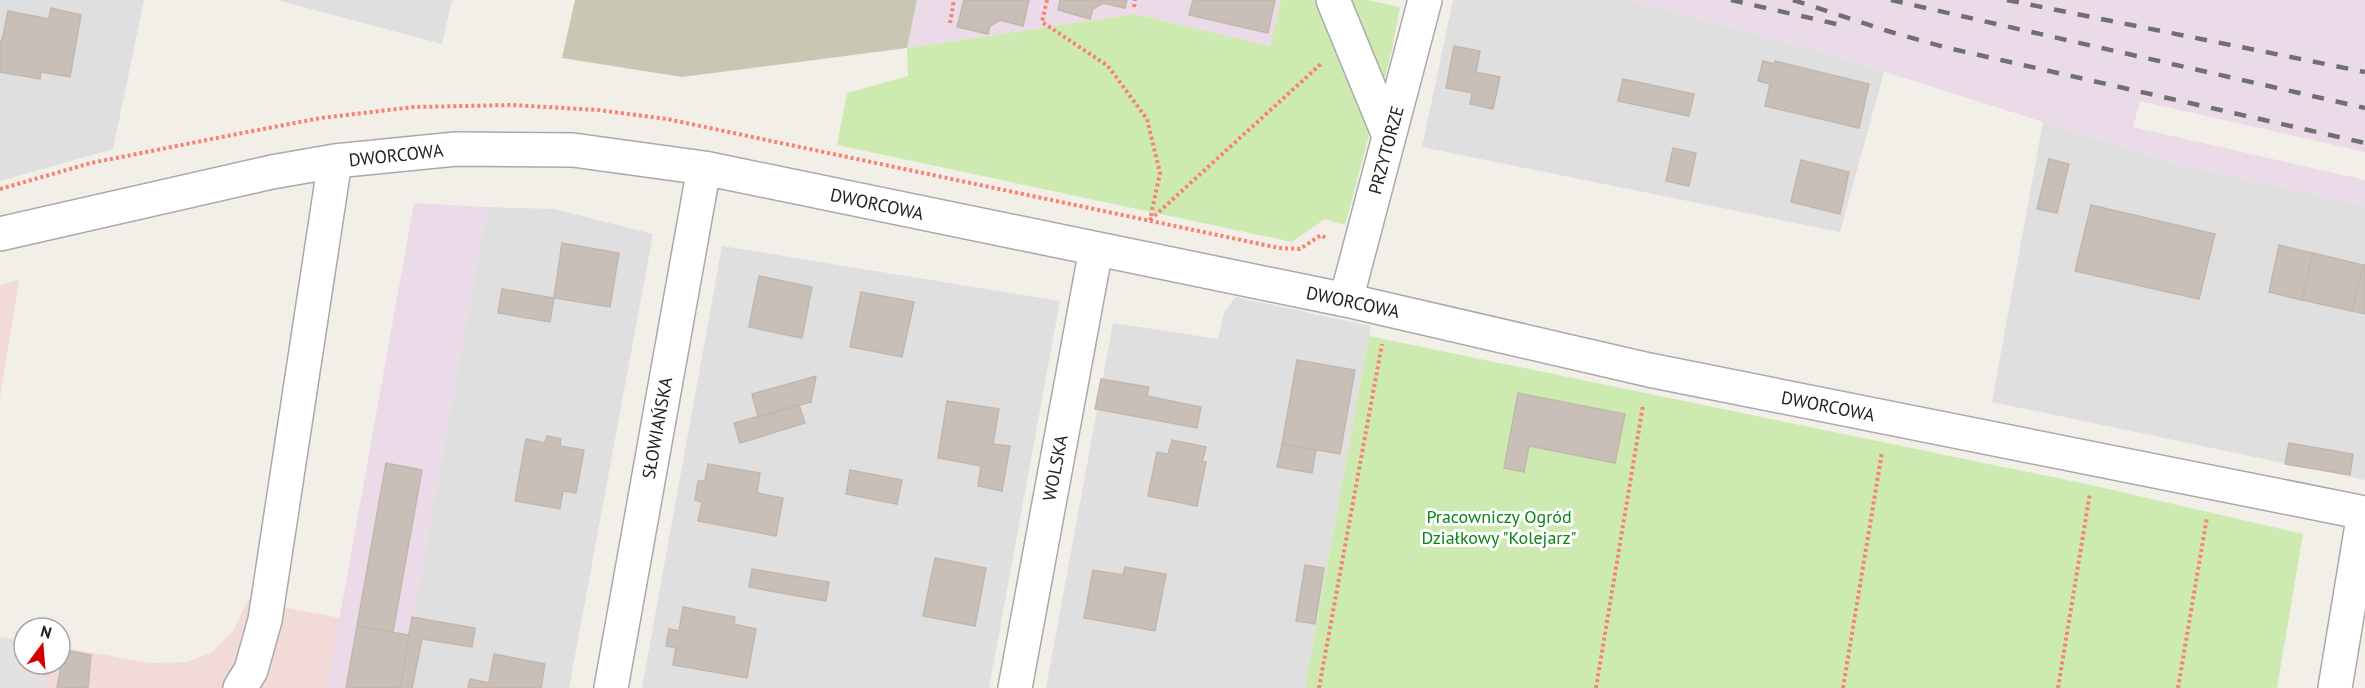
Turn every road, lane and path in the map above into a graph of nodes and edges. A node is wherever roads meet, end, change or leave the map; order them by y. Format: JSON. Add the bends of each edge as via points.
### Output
{"nodes":[{"id":1,"x":954,"y":0,"type":"edge"},
{"id":2,"x":1047,"y":0,"type":"edge"},
{"id":3,"x":1136,"y":0,"type":"edge"},
{"id":4,"x":1333,"y":0,"type":"edge"},
{"id":5,"x":1425,"y":0,"type":"edge"},
{"id":6,"x":1134,"y":7,"type":"dead end"},
{"id":7,"x":950,"y":23,"type":"dead end"},
{"id":8,"x":1349,"y":39,"type":"junction"},
{"id":9,"x":1389,"y":136,"type":"junction"},
{"id":10,"x":335,"y":161,"type":"junction"},
{"id":11,"x":704,"y":168,"type":"junction"},
{"id":12,"x":0,"y":234,"type":"edge"},
{"id":13,"x":1096,"y":249,"type":"junction"},
{"id":14,"x":1346,"y":300,"type":"junction"},
{"id":15,"x":1392,"y":310,"type":"junction"},
{"id":16,"x":1649,"y":370,"type":"junction"},
{"id":17,"x":1887,"y":418,"type":"junction"},
{"id":18,"x":2095,"y":459,"type":"junction"},
{"id":19,"x":2213,"y":482,"type":"junction"},
{"id":20,"x":2365,"y":513,"type":"edge"},
{"id":21,"x":240,"y":688,"type":"edge"},
{"id":22,"x":611,"y":688,"type":"edge"},
{"id":23,"x":1015,"y":688,"type":"edge"},
{"id":24,"x":1319,"y":688,"type":"edge"},
{"id":25,"x":1596,"y":688,"type":"edge"},
{"id":26,"x":1843,"y":688,"type":"edge"},
{"id":27,"x":2058,"y":688,"type":"edge"},
{"id":28,"x":2178,"y":688,"type":"edge"},
{"id":29,"x":2335,"y":688,"type":"edge"}],
"edges":[{"from":1,"to":7,"type":"path"},
{"from":2,"to":8,"type":"path","via":[[1042,22],[1108,66],[1147,119],[1160,173],[1150,220]]},
{"from":3,"to":6,"type":"path"},
{"from":4,"to":8,"type":"street"},
{"from":5,"to":9,"type":"street","name":"PRZYTORZE"},
{"from":8,"to":9,"type":"street"},
{"from":9,"to":14,"type":"street","name":"PRZYTORZE"},
{"from":10,"to":11,"type":"street","name":"DWORCOWA","via":[[456,149],[573,150]]},
{"from":10,"to":12,"type":"street","name":"DWORCOWA"},
{"from":10,"to":21,"type":"street","name":"DWORCOWA","via":[[265,620],[251,670]]},
{"from":11,"to":13,"type":"street","name":"DWORCOWA"},
{"from":11,"to":22,"type":"street","name":"SŁOWIAŃSKA"},
{"from":13,"to":14,"type":"street","name":"DWORCOWA"},
{"from":13,"to":23,"type":"street","name":"WOLSKA"},
{"from":14,"to":15,"type":"street","name":"DWORCOWA"},
{"from":15,"to":16,"type":"street","name":"DWORCOWA"},
{"from":15,"to":24,"type":"path","via":[[1383,338]]},
{"from":16,"to":17,"type":"street","name":"DWORCOWA"},
{"from":16,"to":25,"type":"path"},
{"from":17,"to":18,"type":"street","name":"DWORCOWA"},
{"from":17,"to":26,"type":"path"},
{"from":18,"to":19,"type":"street","name":"DWORCOWA"},
{"from":18,"to":27,"type":"path"},
{"from":19,"to":20,"type":"street","name":"DWORCOWA"},
{"from":19,"to":28,"type":"path"},
{"from":20,"to":29,"type":"street"}]}
